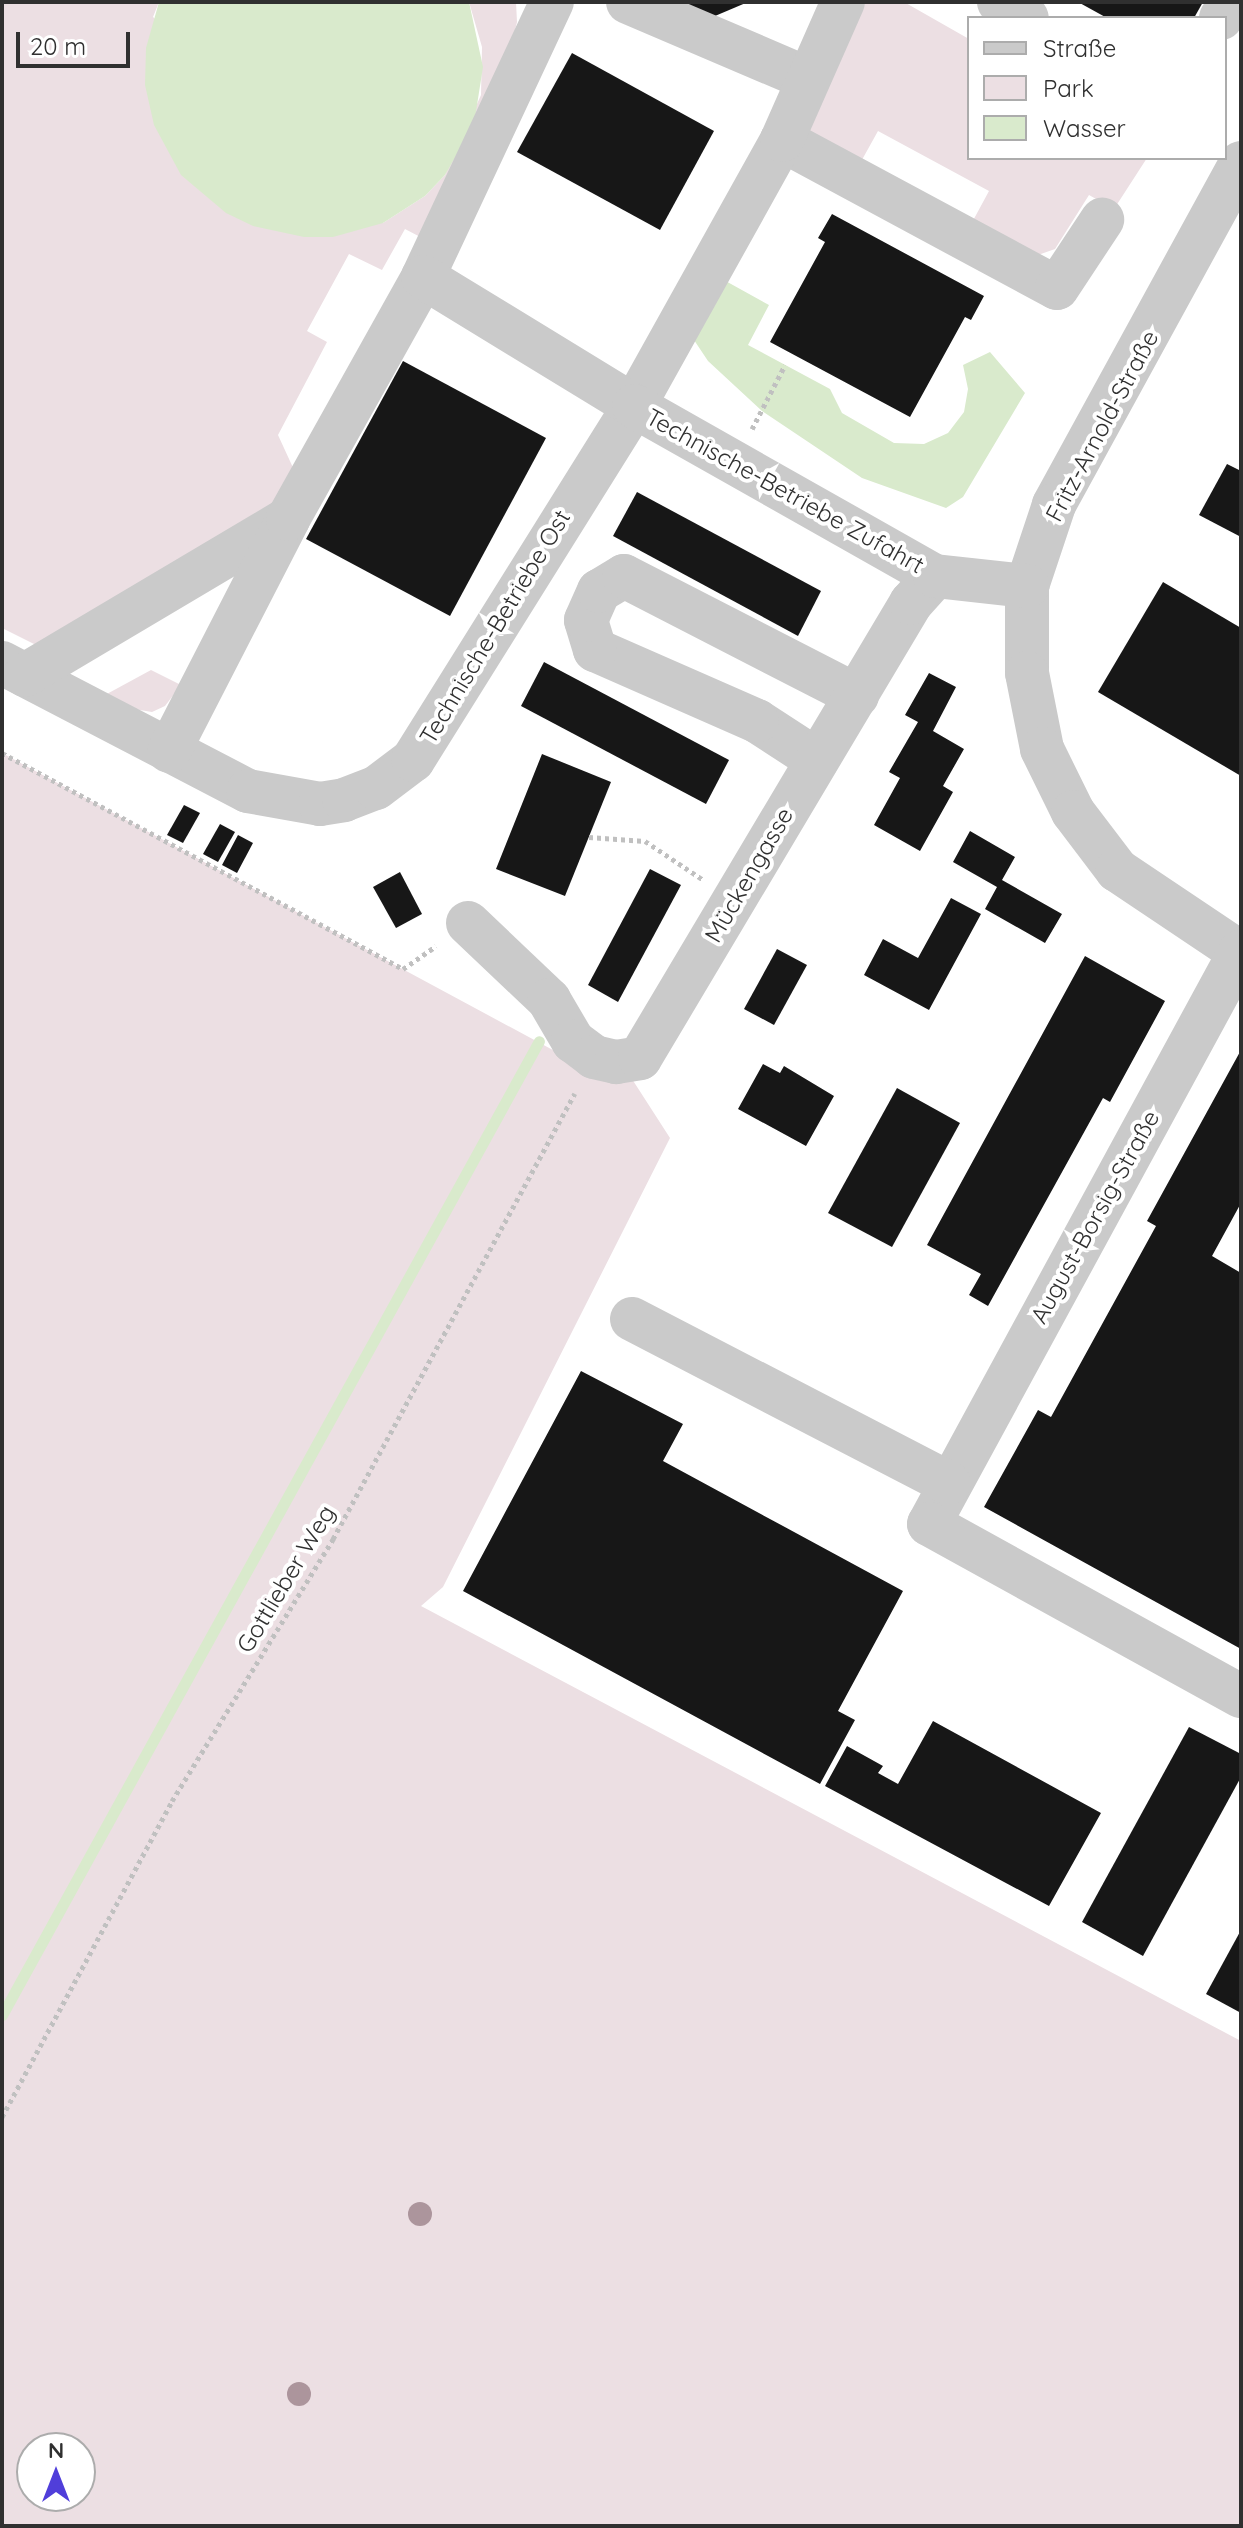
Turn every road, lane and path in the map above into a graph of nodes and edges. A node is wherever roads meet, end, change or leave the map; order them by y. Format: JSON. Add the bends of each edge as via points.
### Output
{"nodes":[{"id":1,"x":552,"y":2,"type":"edge"},
{"id":2,"x":628,"y":2,"type":"edge"},
{"id":3,"x":843,"y":2,"type":"edge"},
{"id":4,"x":999,"y":2,"type":"edge"},
{"id":5,"x":1024,"y":16,"type":"edge"},
{"id":6,"x":806,"y":78,"type":"junction"},
{"id":7,"x":782,"y":140,"type":"junction"},
{"id":8,"x":1241,"y":163,"type":"edge"},
{"id":9,"x":1102,"y":220,"type":"dead end"},
{"id":10,"x":423,"y":277,"type":"junction"},
{"id":11,"x":785,"y":365,"type":"dead end"},
{"id":12,"x":634,"y":406,"type":"junction"},
{"id":13,"x":761,"y":412,"type":"dead end"},
{"id":14,"x":288,"y":519,"type":"junction"},
{"id":15,"x":935,"y":576,"type":"junction"},
{"id":16,"x":1027,"y":586,"type":"junction"},
{"id":17,"x":13,"y":669,"type":"edge"},
{"id":18,"x":857,"y":696,"type":"junction"},
{"id":19,"x":169,"y":751,"type":"junction"},
{"id":20,"x":2,"y":753,"type":"edge"},
{"id":21,"x":817,"y":760,"type":"junction"},
{"id":22,"x":589,"y":837,"type":"dead end"},
{"id":23,"x":733,"y":899,"type":"junction"},
{"id":24,"x":468,"y":923,"type":"joint"},
{"id":25,"x":1240,"y":952,"type":"edge"},
{"id":26,"x":594,"y":1057,"type":"junction"},
{"id":27,"x":632,"y":1319,"type":"dead end"},
{"id":28,"x":949,"y":1483,"type":"junction"},
{"id":29,"x":1241,"y":1696,"type":"edge"},
{"id":30,"x":2,"y":2117,"type":"edge"}],
"edges":[{"from":1,"to":10,"type":"street"},
{"from":2,"to":6,"type":"street"},
{"from":3,"to":6,"type":"street","name":"Technische-Betriebe Ost"},
{"from":4,"to":5,"type":"street"},
{"from":6,"to":7,"type":"street","name":"Technische-Betriebe Ost"},
{"from":7,"to":9,"type":"street","via":[[1057,288]]},
{"from":7,"to":12,"type":"street","name":"Technische-Betriebe Ost"},
{"from":8,"to":16,"type":"street","name":"Fritz-Arnold-Straße","via":[[1054,505]]},
{"from":10,"to":12,"type":"street"},
{"from":10,"to":14,"type":"street"},
{"from":11,"to":13,"type":"path"},
{"from":12,"to":15,"type":"street","name":"Technische-Betriebe Zufahrt"},
{"from":12,"to":19,"type":"street","name":"Technische-Betriebe Ost","via":[[413,760],[376,788],[320,804],[248,791]]},
{"from":14,"to":17,"type":"street"},
{"from":14,"to":19,"type":"street"},
{"from":15,"to":16,"type":"street"},
{"from":15,"to":18,"type":"street","name":"Mückengasse","via":[[911,603]]},
{"from":16,"to":25,"type":"street","name":"Fritz-Arnold-Straße","via":[[1030,688],[1042,749],[1073,812],[1117,870]]},
{"from":17,"to":19,"type":"street"},
{"from":18,"to":21,"type":"street","name":"Mückengasse"},
{"from":18,"to":21,"type":"street","via":[[624,576],[599,591],[586,620],[595,650],[757,721]]},
{"from":20,"to":24,"type":"path","via":[[403,969]]},
{"from":21,"to":23,"type":"street","name":"Mückengasse"},
{"from":22,"to":23,"type":"path","via":[[645,841]]},
{"from":23,"to":26,"type":"street","name":"Mückengasse","via":[[640,1058],[616,1062]]},
{"from":24,"to":26,"type":"street","via":[[549,1000],[573,1041]]},
{"from":25,"to":28,"type":"street","name":"August-Borsig-Straße"},
{"from":26,"to":30,"type":"path","name":"Gottlieber Weg","via":[[333,1539],[172,1801]]},
{"from":27,"to":28,"type":"street"},
{"from":28,"to":29,"type":"street","name":"August-Borsig-Straße","via":[[929,1524]]}]}
